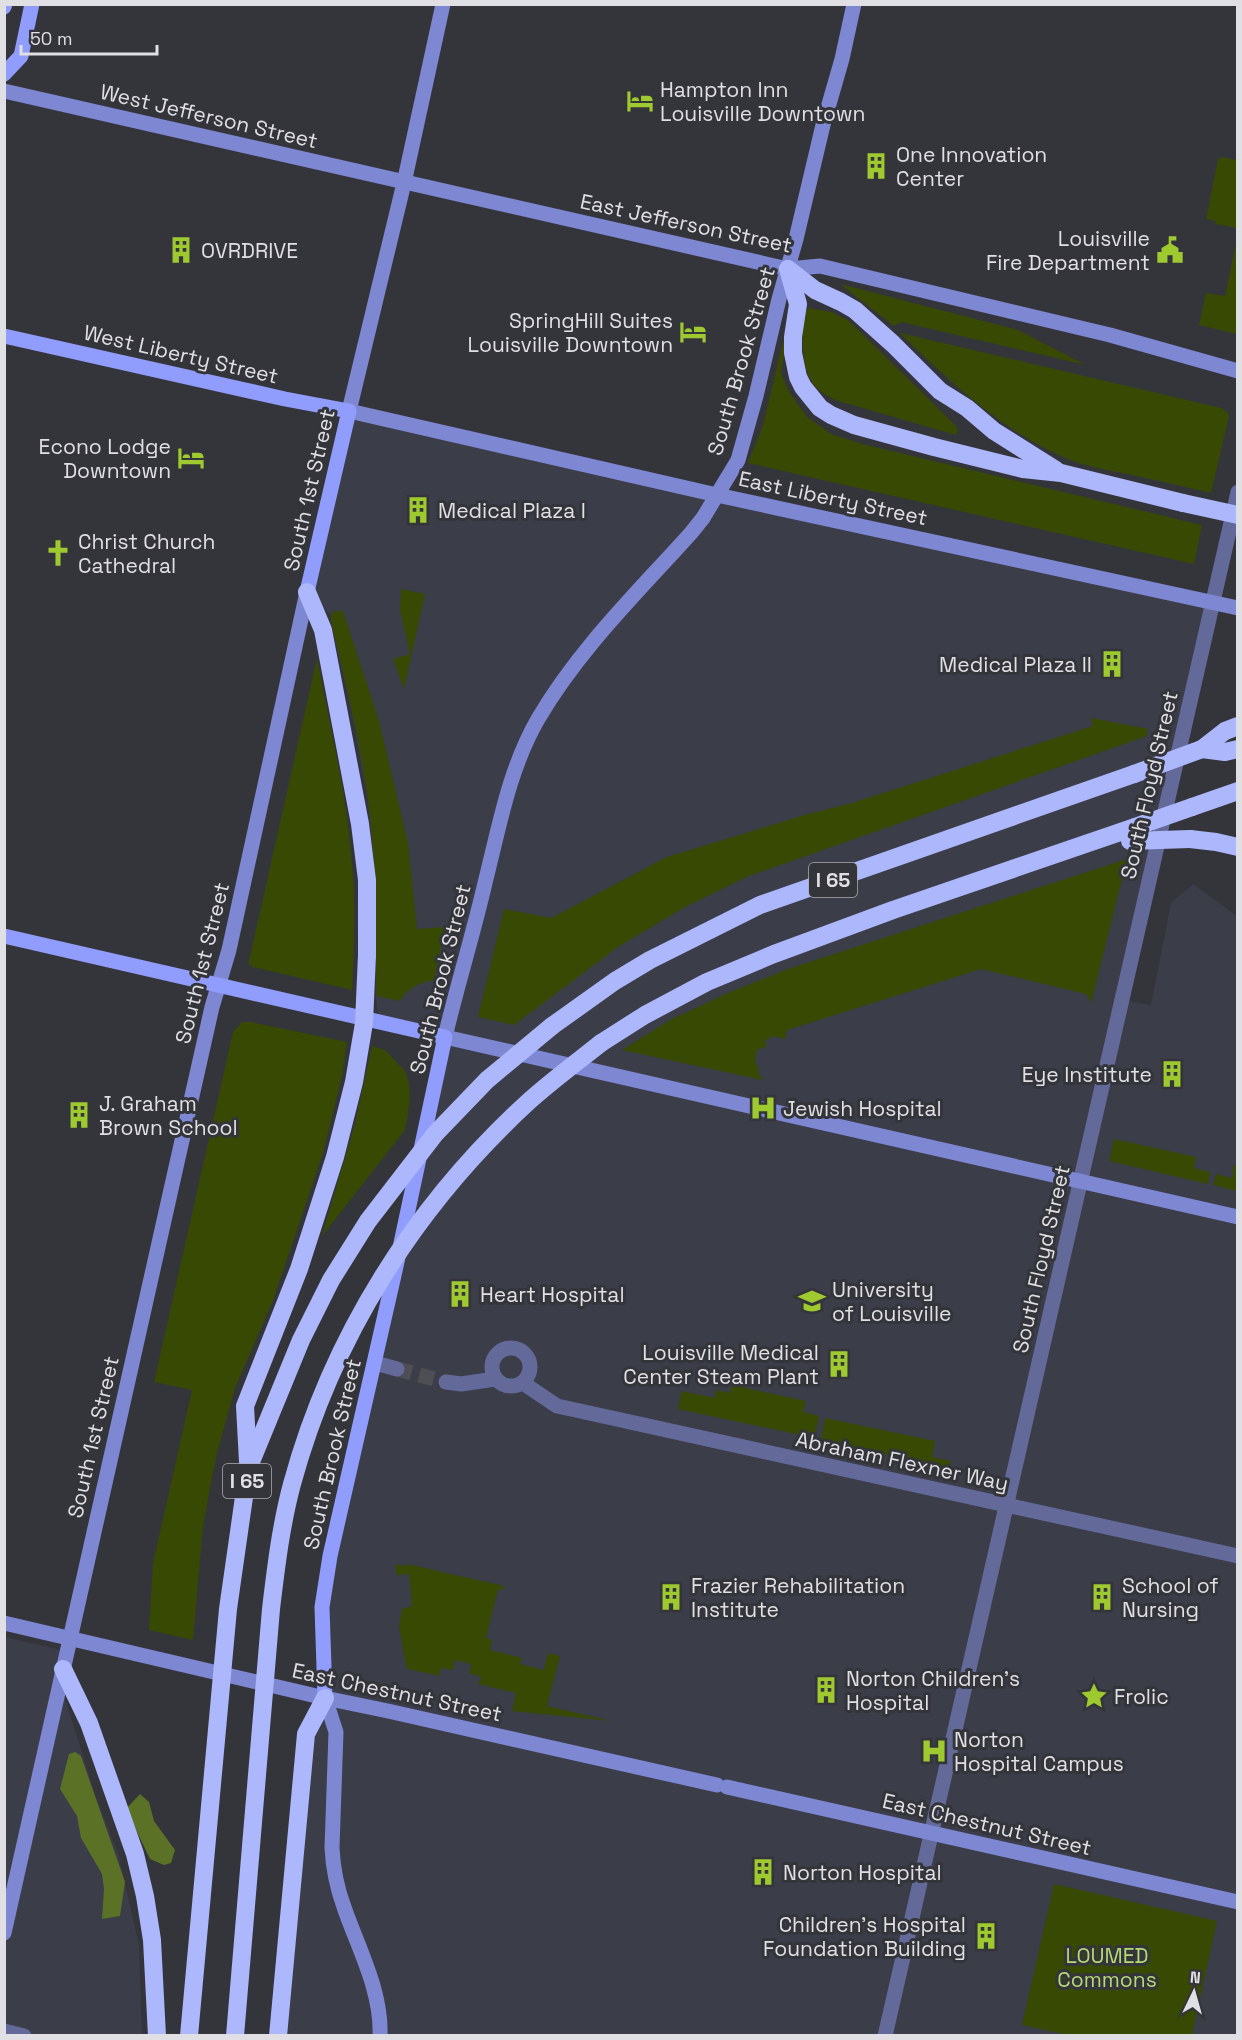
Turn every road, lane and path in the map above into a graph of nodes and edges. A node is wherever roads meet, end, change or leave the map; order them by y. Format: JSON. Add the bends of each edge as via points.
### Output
{"nodes":[{"id":1,"x":32,"y":4,"type":"edge"},
{"id":2,"x":443,"y":4,"type":"edge"},
{"id":3,"x":854,"y":4,"type":"edge"},
{"id":4,"x":4,"y":74,"type":"edge"},
{"id":5,"x":4,"y":91,"type":"edge"},
{"id":6,"x":404,"y":183,"type":"junction"},
{"id":7,"x":788,"y":269,"type":"junction"},
{"id":8,"x":4,"y":336,"type":"edge"},
{"id":9,"x":1238,"y":370,"type":"edge"},
{"id":10,"x":349,"y":411,"type":"junction"},
{"id":11,"x":1060,"y":472,"type":"junction"},
{"id":12,"x":1238,"y":492,"type":"edge"},
{"id":13,"x":717,"y":495,"type":"junction"},
{"id":14,"x":1238,"y":515,"type":"edge"},
{"id":15,"x":307,"y":592,"type":"junction"},
{"id":16,"x":1212,"y":602,"type":"junction"},
{"id":17,"x":1238,"y":608,"type":"edge"},
{"id":18,"x":1238,"y":726,"type":"edge"},
{"id":19,"x":1202,"y":749,"type":"junction"},
{"id":20,"x":1238,"y":749,"type":"edge"},
{"id":21,"x":1238,"y":791,"type":"edge"},
{"id":22,"x":1133,"y":834,"type":"junction"},
{"id":23,"x":1238,"y":848,"type":"edge"},
{"id":24,"x":4,"y":936,"type":"edge"},
{"id":25,"x":218,"y":986,"type":"junction"},
{"id":26,"x":445,"y":1037,"type":"junction"},
{"id":27,"x":1080,"y":1181,"type":"junction"},
{"id":28,"x":1238,"y":1217,"type":"edge"},
{"id":29,"x":375,"y":1363,"type":"junction"},
{"id":30,"x":397,"y":1369,"type":"tunnel mouth"},
{"id":31,"x":495,"y":1379,"type":"junction"},
{"id":32,"x":453,"y":1383,"type":"tunnel mouth"},
{"id":33,"x":523,"y":1383,"type":"junction"},
{"id":34,"x":248,"y":1469,"type":"junction"},
{"id":35,"x":1006,"y":1506,"type":"junction"},
{"id":36,"x":1238,"y":1556,"type":"edge"},
{"id":37,"x":4,"y":1623,"type":"edge"},
{"id":38,"x":69,"y":1638,"type":"junction"},
{"id":39,"x":63,"y":1669,"type":"junction"},
{"id":40,"x":324,"y":1698,"type":"junction"},
{"id":41,"x":931,"y":1833,"type":"junction"},
{"id":42,"x":1238,"y":1902,"type":"edge"},
{"id":43,"x":4,"y":1932,"type":"edge"},
{"id":44,"x":4,"y":2031,"type":"edge"},
{"id":45,"x":24,"y":2036,"type":"edge"},
{"id":46,"x":157,"y":2036,"type":"edge"},
{"id":47,"x":189,"y":2036,"type":"edge"},
{"id":48,"x":235,"y":2036,"type":"edge"},
{"id":49,"x":278,"y":2036,"type":"edge"},
{"id":50,"x":380,"y":2036,"type":"edge"},
{"id":51,"x":885,"y":2036,"type":"edge"}],
"edges":[{"from":1,"to":4,"type":"main road","via":[[21,56]]},
{"from":2,"to":6,"type":"street","name":"South 1st Street"},
{"from":3,"to":7,"type":"street","name":"South Brook Street"},
{"from":5,"to":6,"type":"street","name":"West Jefferson Street"},
{"from":6,"to":7,"type":"street","name":"East Jefferson Street"},
{"from":6,"to":10,"type":"street","name":"South 1st Street"},
{"from":7,"to":9,"type":"street","name":"East Jefferson Street","via":[[820,266],[1110,335]]},
{"from":7,"to":11,"type":"highway","via":[[815,290],[855,310],[940,391]]},
{"from":7,"to":11,"type":"highway","via":[[798,304],[793,337],[795,368],[803,387],[820,408],[854,425],[934,447],[1023,469]]},
{"from":7,"to":13,"type":"street","name":"South Brook Street","via":[[738,460]]},
{"from":8,"to":10,"type":"main road","name":"West Liberty Street"},
{"from":10,"to":13,"type":"street","name":"East Liberty Street"},
{"from":10,"to":15,"type":"main road","name":"South 1st Street"},
{"from":11,"to":14,"type":"highway","bridge":true},
{"from":12,"to":16,"type":"street","name":"South Floyd Street"},
{"from":13,"to":16,"type":"street","name":"East Liberty Street"},
{"from":13,"to":26,"type":"street","name":"South Brook Street","via":[[691,533],[594,639],[537,722],[515,771],[498,826]]},
{"from":15,"to":25,"type":"street","name":"South 1st Street"},
{"from":15,"to":34,"type":"highway","bridge":true,"via":[[323,630],[367,880],[364,1023],[344,1126],[299,1269],[245,1406]]},
{"from":16,"to":17,"type":"street","name":"East Liberty Street"},
{"from":16,"to":27,"type":"street","name":"South Floyd Street"},
{"from":18,"to":19,"type":"highway"},
{"from":19,"to":20,"type":"highway","number":"I 65"},
{"from":19,"to":34,"type":"highway","number":"I 65","bridge":true,"via":[[760,906],[650,960],[552,1026],[488,1080],[435,1134],[368,1221],[331,1280],[301,1340]]},
{"from":21,"to":22,"type":"highway","number":"I 65","bridge":true},
{"from":22,"to":23,"type":"highway","bridge":true,"via":[[1216,842]]},
{"from":22,"to":48,"type":"highway","number":"I 65","bridge":true,"via":[[1093,842],[774,954],[707,982],[645,1015],[601,1043],[527,1102],[474,1155],[408,1236],[348,1336],[314,1417],[292,1485],[271,1609]]},
{"from":24,"to":25,"type":"main road"},
{"from":25,"to":26,"type":"main road"},
{"from":25,"to":38,"type":"street","name":"South 1st Street"},
{"from":26,"to":27,"type":"street"},
{"from":26,"to":29,"type":"main road","name":"South Brook Street"},
{"from":27,"to":28,"type":"street"},
{"from":27,"to":35,"type":"street","name":"South Floyd Street"},
{"from":29,"to":30,"type":"street"},
{"from":29,"to":40,"type":"main road","name":"South Brook Street","via":[[325,1587]]},
{"from":31,"to":32,"type":"street"},
{"from":31,"to":33,"type":"street","via":[[511,1387]]},
{"from":31,"to":33,"type":"street","via":[[493,1359],[502,1350],[516,1348],[529,1360],[530,1372]]},
{"from":33,"to":35,"type":"street","name":"Abraham Flexner Way","via":[[557,1406]]},
{"from":34,"to":47,"type":"highway","number":"I 65","bridge":true,"via":[[228,1609]]},
{"from":35,"to":36,"type":"street","name":"Abraham Flexner Way"},
{"from":35,"to":41,"type":"street","name":"South Floyd Street"},
{"from":37,"to":38,"type":"street","name":"East Chestnut Street"},
{"from":38,"to":39,"type":"street","name":"South 1st Street"},
{"from":38,"to":40,"type":"street","name":"East Chestnut Street"},
{"from":39,"to":43,"type":"street","name":"South 1st Street"},
{"from":39,"to":46,"type":"highway","via":[[89,1723],[135,1854],[152,1941]]},
{"from":40,"to":41,"type":"street","name":"East Chestnut Street"},
{"from":40,"to":49,"type":"highway","via":[[306,1734]]},
{"from":40,"to":50,"type":"street","name":"South Brook Street","via":[[336,1732],[333,1867],[370,1977]]},
{"from":41,"to":42,"type":"street","name":"East Chestnut Street"},
{"from":41,"to":51,"type":"street","name":"South Floyd Street"},
{"from":44,"to":45,"type":"street"}]}
